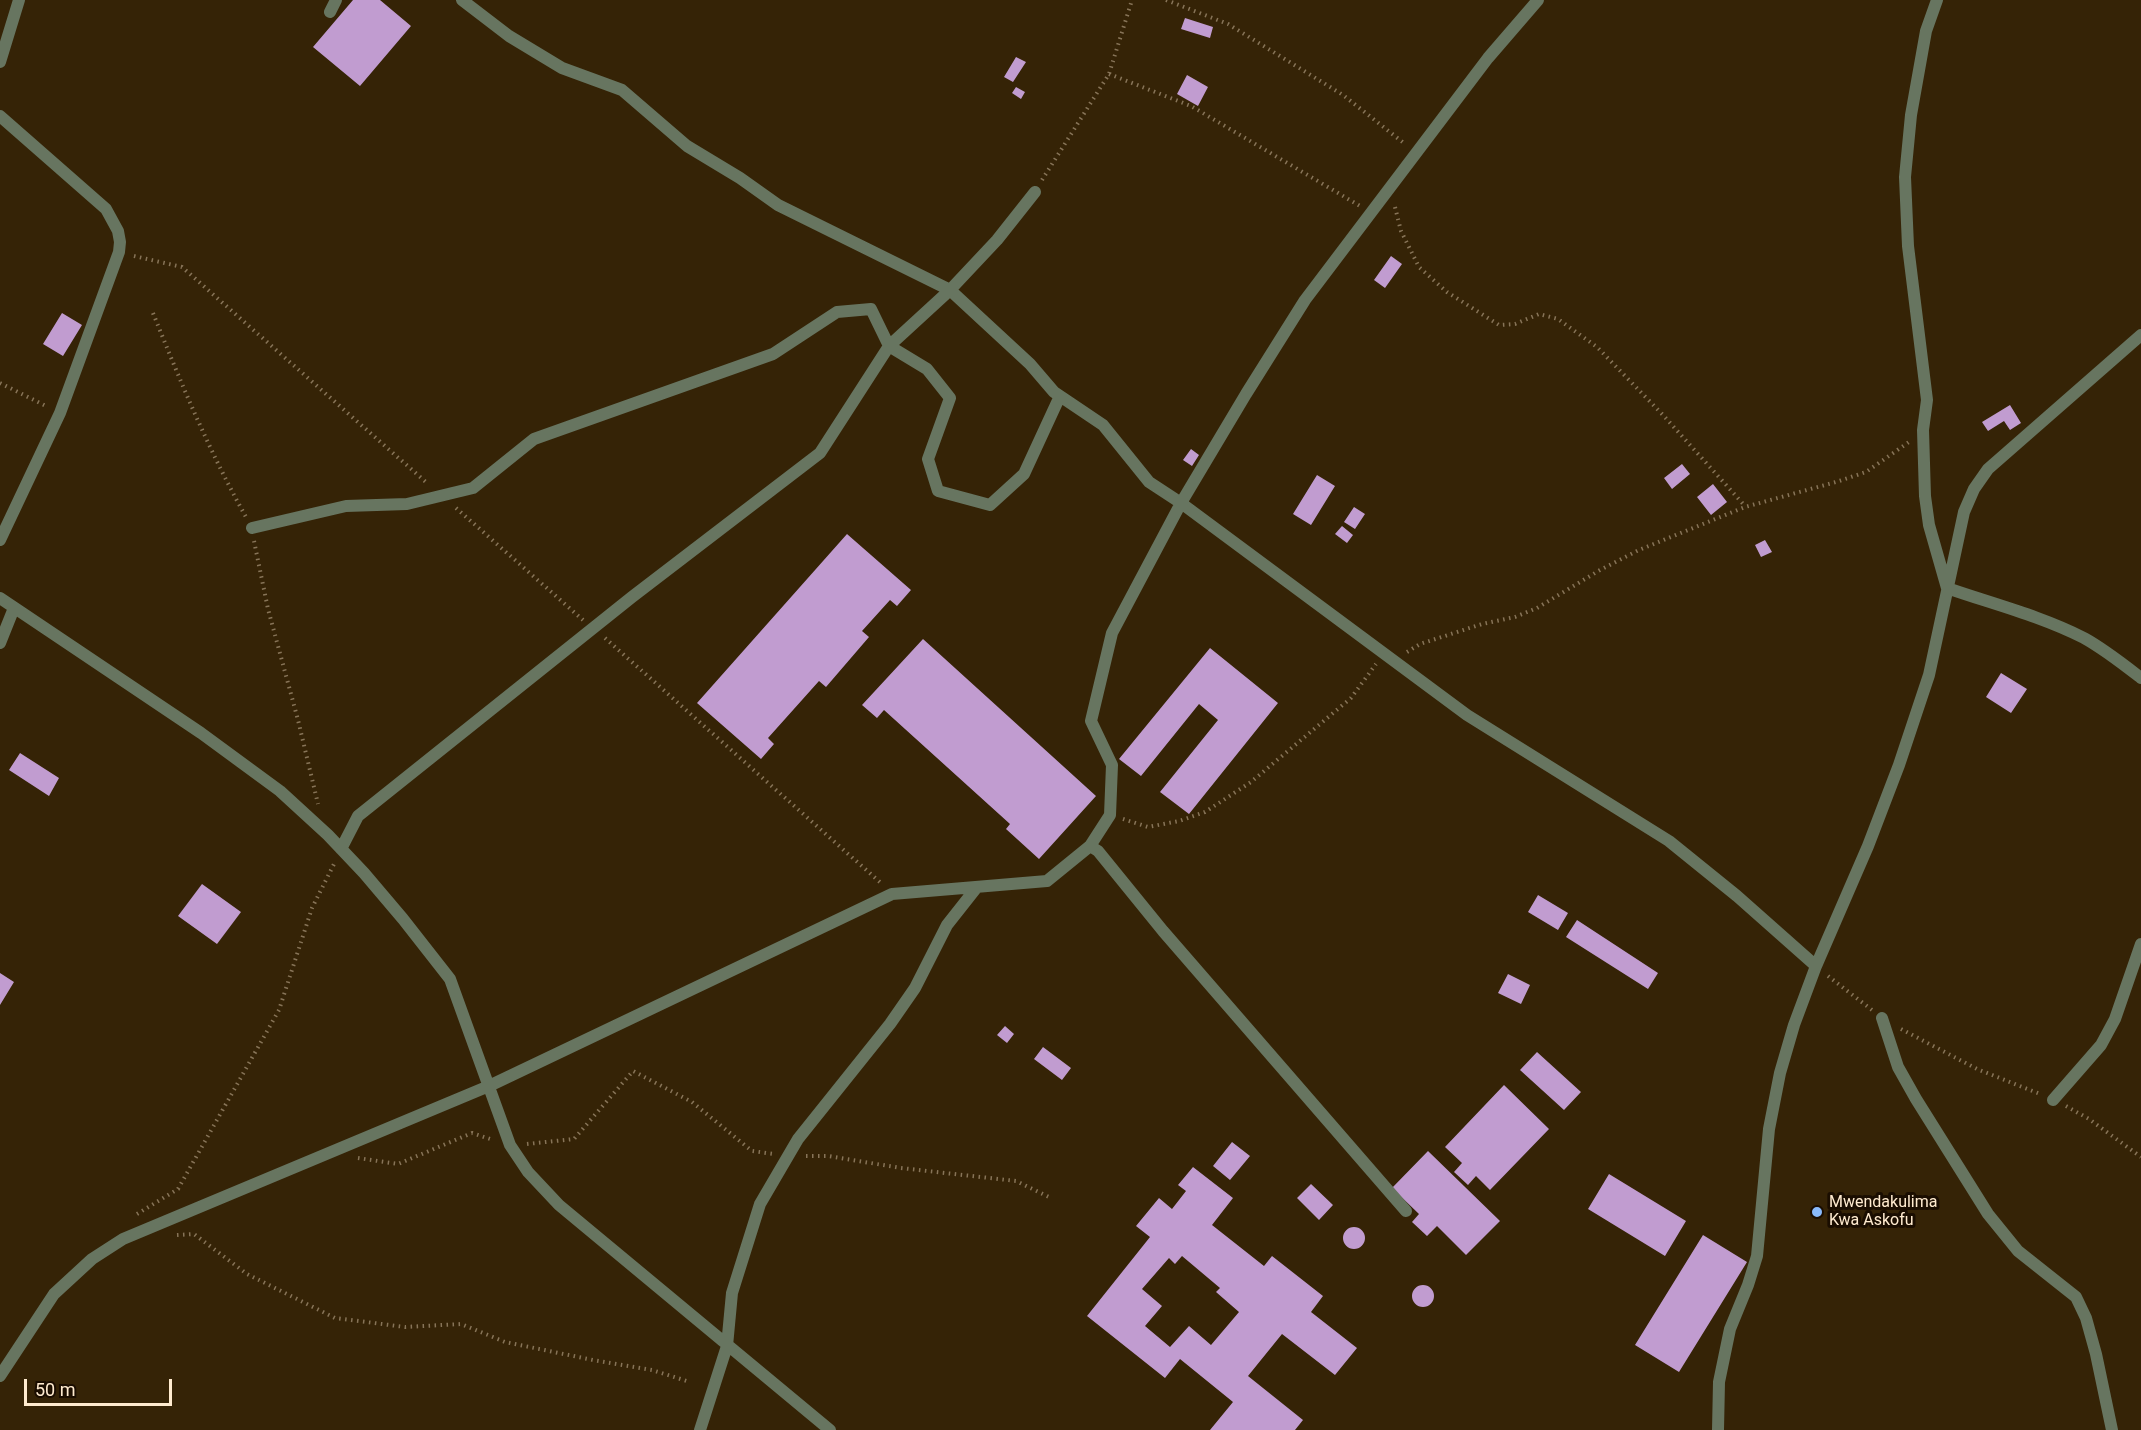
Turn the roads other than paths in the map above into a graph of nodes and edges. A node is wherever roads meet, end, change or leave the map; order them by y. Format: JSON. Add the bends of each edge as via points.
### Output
{"nodes":[{"id":1,"x":19,"y":0,"type":"edge"},
{"id":2,"x":336,"y":0,"type":"edge"},
{"id":3,"x":462,"y":0,"type":"edge"},
{"id":4,"x":1538,"y":0,"type":"edge"},
{"id":5,"x":1937,"y":0,"type":"edge"},
{"id":6,"x":330,"y":12,"type":"dead end"},
{"id":7,"x":0,"y":62,"type":"edge"},
{"id":8,"x":0,"y":116,"type":"edge"},
{"id":9,"x":1035,"y":192,"type":"road end"},
{"id":10,"x":950,"y":290,"type":"junction"},
{"id":11,"x":2141,"y":335,"type":"edge"},
{"id":12,"x":889,"y":346,"type":"junction"},
{"id":13,"x":1060,"y":396,"type":"junction"},
{"id":14,"x":1181,"y":503,"type":"junction"},
{"id":15,"x":252,"y":528,"type":"dead end"},
{"id":16,"x":0,"y":540,"type":"edge"},
{"id":17,"x":1947,"y":588,"type":"junction"},
{"id":18,"x":0,"y":598,"type":"edge"},
{"id":19,"x":14,"y":608,"type":"junction"},
{"id":20,"x":0,"y":643,"type":"edge"},
{"id":21,"x":2141,"y":678,"type":"edge"},
{"id":22,"x":1090,"y":846,"type":"junction"},
{"id":23,"x":341,"y":849,"type":"junction"},
{"id":24,"x":977,"y":887,"type":"junction"},
{"id":25,"x":2141,"y":944,"type":"edge"},
{"id":26,"x":1816,"y":966,"type":"junction"},
{"id":27,"x":1882,"y":1018,"type":"road end"},
{"id":28,"x":489,"y":1086,"type":"junction"},
{"id":29,"x":2053,"y":1100,"type":"road end"},
{"id":30,"x":1406,"y":1211,"type":"dead end"},
{"id":31,"x":727,"y":1346,"type":"junction"},
{"id":32,"x":0,"y":1376,"type":"edge"},
{"id":33,"x":700,"y":1430,"type":"edge"},
{"id":34,"x":830,"y":1430,"type":"edge"},
{"id":35,"x":1718,"y":1430,"type":"edge"},
{"id":36,"x":2112,"y":1430,"type":"edge"}],
"edges":[{"from":1,"to":7,"type":"street"},
{"from":2,"to":6,"type":"street"},
{"from":3,"to":10,"type":"street","via":[[509,36],[562,68],[622,90],[687,146],[778,205]]},
{"from":4,"to":14,"type":"street","via":[[1488,58],[1305,300]]},
{"from":5,"to":17,"type":"street","via":[[1926,31],[1905,177],[1908,246],[1926,391],[1925,496]]},
{"from":8,"to":16,"type":"street","via":[[106,209],[120,242],[60,413]]},
{"from":9,"to":10,"type":"street"},
{"from":10,"to":12,"type":"street"},
{"from":10,"to":13,"type":"street"},
{"from":11,"to":17,"type":"street","via":[[1988,469],[1964,512]]},
{"from":12,"to":13,"type":"street","via":[[927,369],[950,398],[928,459],[938,490],[948,494],[990,505],[1024,474]]},
{"from":12,"to":15,"type":"street","via":[[871,309],[837,312],[773,354],[534,439],[473,488],[408,504],[346,506]]},
{"from":12,"to":23,"type":"street","via":[[820,453],[358,816]]},
{"from":13,"to":14,"type":"street","via":[[1103,425],[1149,482]]},
{"from":14,"to":22,"type":"street","via":[[1112,633],[1091,721],[1112,765],[1110,815]]},
{"from":14,"to":26,"type":"street","via":[[1467,716],[1669,841]]},
{"from":17,"to":21,"type":"street","via":[[2058,626],[2095,645]]},
{"from":17,"to":26,"type":"street","via":[[1929,675],[1899,765]]},
{"from":18,"to":19,"type":"street"},
{"from":19,"to":20,"type":"street"},
{"from":19,"to":23,"type":"street","via":[[280,791]]},
{"from":22,"to":24,"type":"street","via":[[1047,881]]},
{"from":22,"to":30,"type":"street"},
{"from":23,"to":28,"type":"street","via":[[404,918],[450,979]]},
{"from":24,"to":28,"type":"street","via":[[892,894]]},
{"from":24,"to":31,"type":"street","via":[[947,925],[915,988],[798,1140],[760,1204],[732,1293]]},
{"from":25,"to":29,"type":"street","via":[[2115,1019],[2101,1045]]},
{"from":26,"to":35,"type":"street","via":[[1780,1073],[1769,1129],[1757,1256],[1730,1329],[1719,1382]]},
{"from":27,"to":36,"type":"street","via":[[1898,1067],[1988,1214],[2018,1251],[2076,1297],[2096,1353]]},
{"from":28,"to":31,"type":"street","via":[[510,1145],[528,1172],[559,1205]]},
{"from":28,"to":32,"type":"street","via":[[123,1239],[92,1259],[54,1294]]},
{"from":31,"to":33,"type":"street"},
{"from":31,"to":34,"type":"street"}]}
